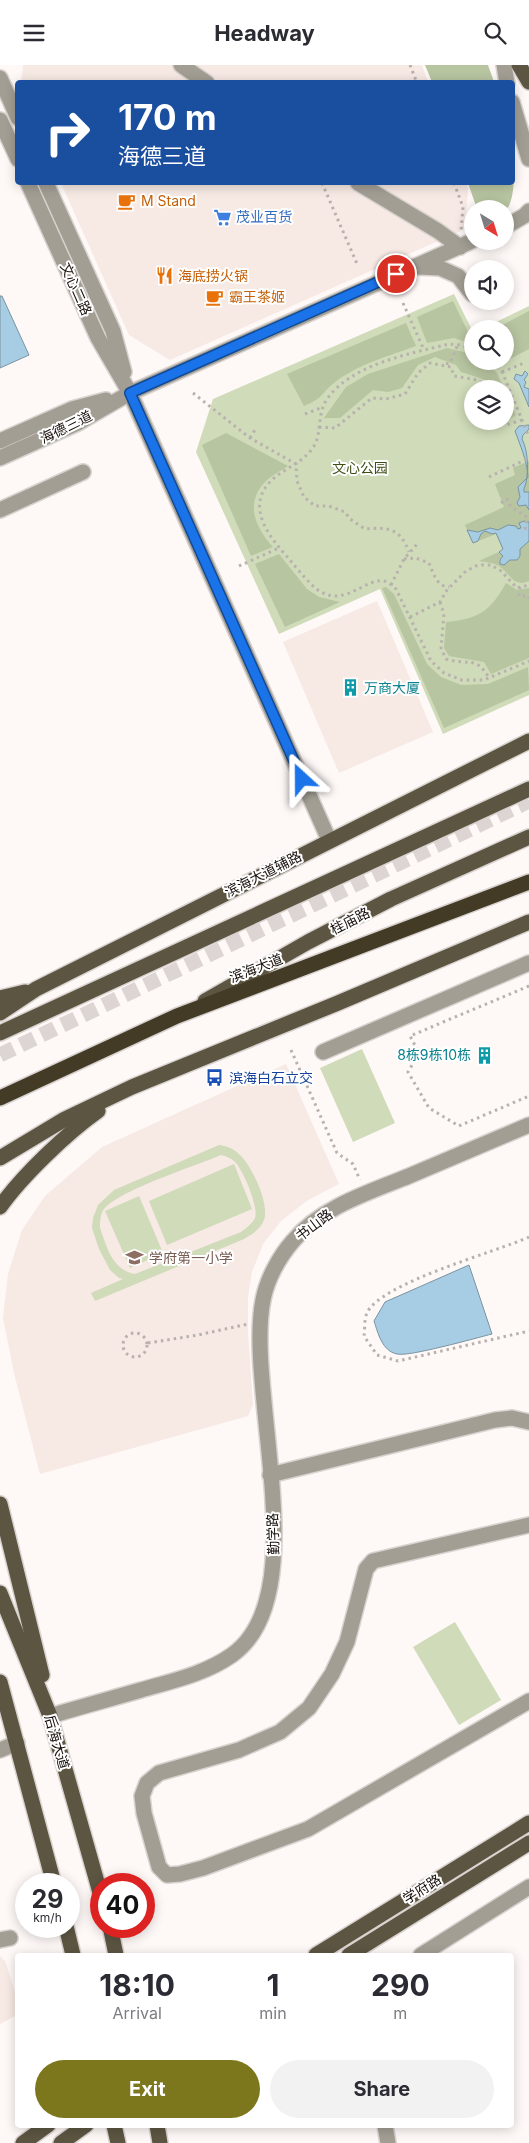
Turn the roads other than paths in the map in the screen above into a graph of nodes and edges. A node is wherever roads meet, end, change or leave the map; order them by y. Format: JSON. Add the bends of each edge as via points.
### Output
{"nodes":[{"id":1,"x":182,"y":65,"type":"edge"},
{"id":2,"x":504,"y":65,"type":"edge"},
{"id":3,"x":520,"y":65,"type":"edge"},
{"id":4,"x":528,"y":65,"type":"edge"},
{"id":5,"x":529,"y":71,"type":"edge"},
{"id":6,"x":0,"y":79,"type":"edge"},
{"id":7,"x":203,"y":80,"type":"edge"},
{"id":8,"x":506,"y":80,"type":"edge"},
{"id":9,"x":529,"y":82,"type":"edge"},
{"id":10,"x":15,"y":112,"type":"edge"},
{"id":11,"x":515,"y":112,"type":"edge"},
{"id":12,"x":0,"y":120,"type":"edge"},
{"id":13,"x":15,"y":152,"type":"edge"},
{"id":14,"x":529,"y":159,"type":"edge"},
{"id":15,"x":29,"y":185,"type":"edge"},
{"id":16,"x":47,"y":185,"type":"edge"},
{"id":17,"x":361,"y":185,"type":"edge"},
{"id":18,"x":529,"y":211,"type":"edge"},
{"id":19,"x":514,"y":222,"type":"edge"},
{"id":20,"x":464,"y":243,"type":"edge"},
{"id":21,"x":464,"y":245,"type":"edge"},
{"id":22,"x":414,"y":266,"type":"junction"},
{"id":23,"x":464,"y":284,"type":"edge"},
{"id":24,"x":130,"y":393,"type":"junction"},
{"id":25,"x":0,"y":441,"type":"edge"},
{"id":26,"x":0,"y":458,"type":"edge"},
{"id":27,"x":83,"y":472,"type":"dead end"},
{"id":28,"x":0,"y":510,"type":"edge"},
{"id":29,"x":529,"y":741,"type":"edge"},
{"id":30,"x":529,"y":745,"type":"edge"},
{"id":31,"x":507,"y":753,"type":"junction"},
{"id":32,"x":529,"y":783,"type":"edge"},
{"id":33,"x":529,"y":789,"type":"edge"},
{"id":34,"x":506,"y":799,"type":"junction"},
{"id":35,"x":529,"y":837,"type":"edge"},
{"id":36,"x":330,"y":840,"type":"junction"},
{"id":37,"x":529,"y":882,"type":"edge"},
{"id":38,"x":529,"y":922,"type":"edge"},
{"id":39,"x":529,"y":963,"type":"edge"},
{"id":40,"x":36,"y":989,"type":"junction"},
{"id":41,"x":0,"y":998,"type":"edge"},
{"id":42,"x":0,"y":1013,"type":"edge"},
{"id":43,"x":177,"y":1016,"type":"junction"},
{"id":44,"x":0,"y":1033,"type":"edge"},
{"id":45,"x":323,"y":1052,"type":"dead end"},
{"id":46,"x":132,"y":1087,"type":"junction"},
{"id":47,"x":0,"y":1099,"type":"edge"},
{"id":48,"x":529,"y":1125,"type":"edge"},
{"id":49,"x":0,"y":1158,"type":"edge"},
{"id":50,"x":0,"y":1207,"type":"edge"},
{"id":51,"x":529,"y":1422,"type":"edge"},
{"id":52,"x":270,"y":1475,"type":"junction"},
{"id":53,"x":0,"y":1504,"type":"edge"},
{"id":54,"x":529,"y":1525,"type":"edge"},
{"id":55,"x":0,"y":1593,"type":"edge"},
{"id":56,"x":0,"y":1683,"type":"edge"},
{"id":57,"x":529,"y":1701,"type":"edge"},
{"id":58,"x":5,"y":1713,"type":"edge"},
{"id":59,"x":50,"y":1716,"type":"junction"},
{"id":60,"x":17,"y":1743,"type":"junction"},
{"id":61,"x":0,"y":1750,"type":"edge"},
{"id":62,"x":529,"y":1823,"type":"edge"},
{"id":63,"x":529,"y":1843,"type":"edge"},
{"id":64,"x":51,"y":1873,"type":"edge"},
{"id":65,"x":94,"y":1873,"type":"edge"},
{"id":66,"x":529,"y":1887,"type":"edge"},
{"id":67,"x":69,"y":1938,"type":"edge"},
{"id":68,"x":112,"y":1938,"type":"edge"},
{"id":69,"x":73,"y":1953,"type":"edge"},
{"id":70,"x":116,"y":1953,"type":"edge"},
{"id":71,"x":319,"y":1953,"type":"edge"},
{"id":72,"x":352,"y":1953,"type":"edge"},
{"id":73,"x":424,"y":1953,"type":"edge"},
{"id":74,"x":44,"y":2128,"type":"edge"},
{"id":75,"x":82,"y":2128,"type":"edge"},
{"id":76,"x":115,"y":2128,"type":"edge"},
{"id":77,"x":158,"y":2128,"type":"edge"},
{"id":78,"x":386,"y":2128,"type":"edge"},
{"id":79,"x":23,"y":2143,"type":"edge"},
{"id":80,"x":60,"y":2143,"type":"edge"},
{"id":81,"x":118,"y":2143,"type":"edge"},
{"id":82,"x":160,"y":2143,"type":"edge"},
{"id":83,"x":388,"y":2143,"type":"edge"}],
"edges":[{"from":1,"to":7,"type":"street"},
{"from":2,"to":8,"type":"street"},
{"from":3,"to":9,"type":"main road"},
{"from":4,"to":5,"type":"main road"},
{"from":6,"to":10,"type":"street"},
{"from":11,"to":14,"type":"street"},
{"from":12,"to":13,"type":"street"},
{"from":15,"to":24,"type":"street","name":"文心二路","via":[[98,338]]},
{"from":16,"to":24,"type":"street","name":"文心二路","via":[[113,331]]},
{"from":17,"to":20,"type":"street"},
{"from":18,"to":19,"type":"street"},
{"from":21,"to":22,"type":"street","name":"海德三道"},
{"from":22,"to":23,"type":"street","via":[[440,268],[458,276]]},
{"from":22,"to":24,"type":"street","name":"海德三道"},
{"from":24,"to":25,"type":"street","name":"海德三道","via":[[72,409]]},
{"from":24,"to":26,"type":"street","name":"海德三道","via":[[78,423]]},
{"from":24,"to":36,"type":"street","name":"文心二路"},
{"from":27,"to":28,"type":"street"},
{"from":29,"to":31,"type":"main road","name":"滨海大道辅路"},
{"from":30,"to":31,"type":"main road"},
{"from":31,"to":36,"type":"main road","name":"滨海大道辅路"},
{"from":32,"to":34,"type":"main road"},
{"from":33,"to":34,"type":"main road"},
{"from":34,"to":44,"type":"main road"},
{"from":35,"to":43,"type":"main road","name":"桂庙路","via":[[391,899]]},
{"from":36,"to":40,"type":"main road","name":"滨海大道辅路"},
{"from":37,"to":43,"type":"highway","name":"滨海大道"},
{"from":38,"to":46,"type":"main road"},
{"from":39,"to":45,"type":"street"},
{"from":40,"to":41,"type":"main road"},
{"from":40,"to":42,"type":"main road","name":"滨海大道辅路"},
{"from":43,"to":47,"type":"highway","name":"滨海大道"},
{"from":46,"to":49,"type":"main road","via":[[65,1119]]},
{"from":46,"to":50,"type":"main road","via":[[86,1119],[30,1172]]},
{"from":48,"to":52,"type":"street","name":"书山路","via":[[336,1209],[311,1224],[279,1260],[263,1300],[260,1321]]},
{"from":51,"to":52,"type":"street","via":[[512,1418],[495,1420]]},
{"from":52,"to":59,"type":"street","name":"勤学路","via":[[272,1580],[266,1609],[252,1634],[234,1653],[213,1667]]},
{"from":53,"to":59,"type":"main road"},
{"from":54,"to":57,"type":"street","via":[[373,1561],[366,1569],[347,1642],[332,1674],[309,1708],[280,1732],[239,1750],[159,1773],[147,1783],[142,1796],[144,1813],[159,1867],[167,1875],[180,1874],[308,1829]]},
{"from":55,"to":59,"type":"main road","name":"后海大道"},
{"from":56,"to":58,"type":"main road"},
{"from":58,"to":60,"type":"main road"},
{"from":59,"to":65,"type":"main road","name":"后海大道"},
{"from":60,"to":61,"type":"street"},
{"from":60,"to":64,"type":"main road"},
{"from":62,"to":71,"type":"main road","name":"学府路"},
{"from":63,"to":72,"type":"main road","name":"学府路"},
{"from":66,"to":73,"type":"street"},
{"from":67,"to":69,"type":"main road"},
{"from":68,"to":70,"type":"main road"},
{"from":74,"to":79,"type":"main road"},
{"from":75,"to":80,"type":"main road"},
{"from":76,"to":81,"type":"main road"},
{"from":77,"to":82,"type":"main road"},
{"from":78,"to":83,"type":"street"}]}
